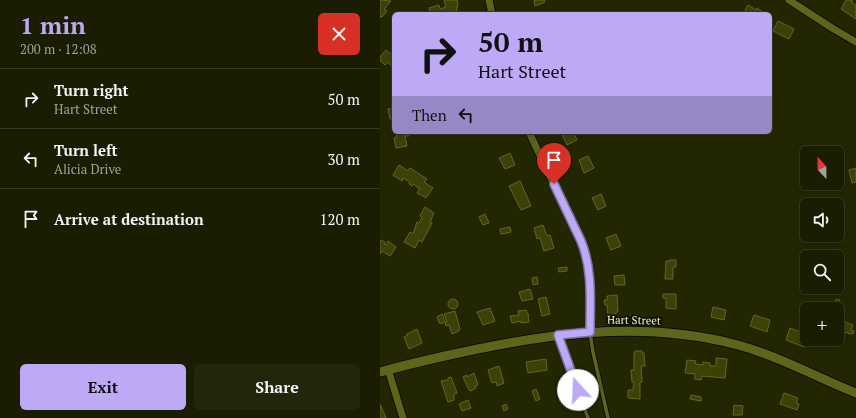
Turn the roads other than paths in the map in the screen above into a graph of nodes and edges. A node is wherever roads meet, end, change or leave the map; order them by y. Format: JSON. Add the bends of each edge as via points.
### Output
{"nodes":[{"id":1,"x":489,"y":0,"type":"edge"},
{"id":2,"x":789,"y":0,"type":"edge"},
{"id":3,"x":492,"y":12,"type":"edge"},
{"id":4,"x":856,"y":42,"type":"edge"},
{"id":5,"x":530,"y":134,"type":"edge"},
{"id":6,"x":590,"y":332,"type":"junction"},
{"id":7,"x":558,"y":335,"type":"junction"},
{"id":8,"x":384,"y":370,"type":"edge"},
{"id":9,"x":856,"y":393,"type":"edge"},
{"id":10,"x":403,"y":418,"type":"edge"},
{"id":11,"x":588,"y":418,"type":"edge"},
{"id":12,"x":608,"y":418,"type":"edge"}],
"edges":[{"from":1,"to":3,"type":"street"},
{"from":2,"to":4,"type":"street"},
{"from":5,"to":6,"type":"street","via":[[585,251],[590,281]]},
{"from":6,"to":7,"type":"street","name":"Hart Street"},
{"from":6,"to":9,"type":"street","name":"Hart Street","via":[[658,332],[724,342],[756,350]]},
{"from":6,"to":12,"type":"lane"},
{"from":7,"to":8,"type":"street","name":"Hart Street","via":[[509,342]]},
{"from":7,"to":11,"type":"lane"},
{"from":8,"to":10,"type":"street"}]}
